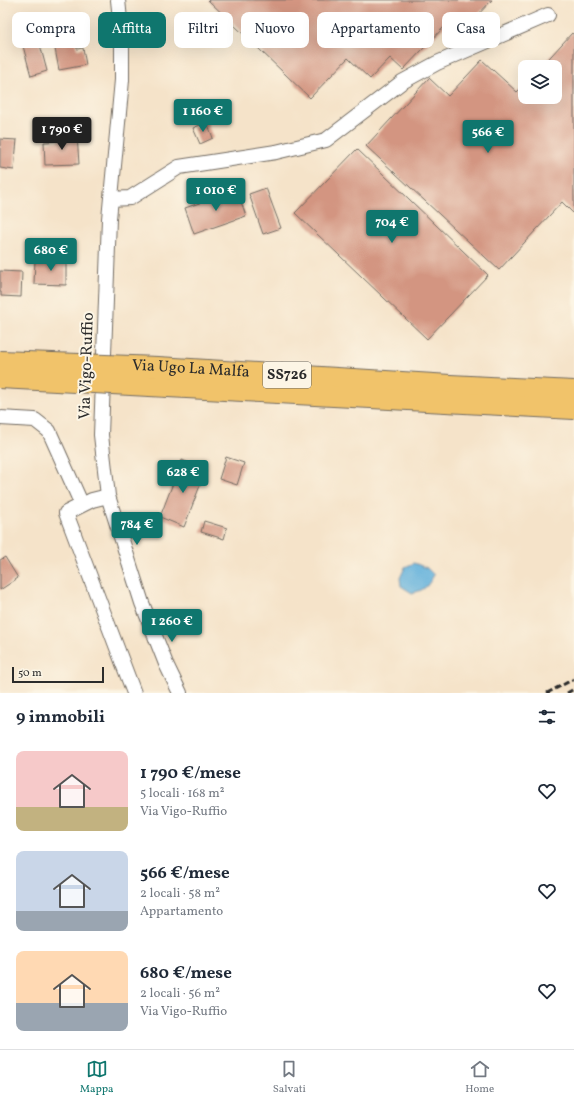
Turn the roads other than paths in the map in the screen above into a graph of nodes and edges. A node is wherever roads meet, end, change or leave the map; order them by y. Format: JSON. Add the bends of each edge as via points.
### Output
{"nodes":[{"id":1,"x":118,"y":0,"type":"edge"},
{"id":2,"x":548,"y":15,"type":"dead end"},
{"id":3,"x":111,"y":199,"type":"junction"},
{"id":4,"x":0,"y":361,"type":"edge"},
{"id":5,"x":0,"y":378,"type":"edge"},
{"id":6,"x":574,"y":391,"type":"edge"},
{"id":7,"x":574,"y":409,"type":"edge"},
{"id":8,"x":0,"y":418,"type":"edge"},
{"id":9,"x":108,"y":496,"type":"junction"},
{"id":10,"x":82,"y":505,"type":"junction"},
{"id":11,"x":134,"y":693,"type":"edge"},
{"id":12,"x":180,"y":693,"type":"edge"}],
"edges":[{"from":1,"to":3,"type":"street","name":"Via Vigo-Ruffio","via":[[122,80]]},
{"from":2,"to":3,"type":"street","via":[[437,63],[402,82],[326,140],[276,152],[180,167],[130,198]]},
{"from":3,"to":9,"type":"street","name":"Via Vigo-Ruffio","via":[[101,435]]},
{"from":4,"to":6,"type":"highway","name":"Via Ugo La Malfa","number":"SS726","bridge":true,"via":[[158,367]]},
{"from":5,"to":7,"type":"highway","name":"Via Ugo La Malfa","number":"SS726","bridge":true},
{"from":8,"to":10,"type":"street","via":[[35,420],[49,431]]},
{"from":9,"to":10,"type":"street"},
{"from":9,"to":12,"type":"street","name":"Via Vigo-Ruffio","via":[[142,604]]},
{"from":10,"to":11,"type":"street","via":[[66,514]]}]}
